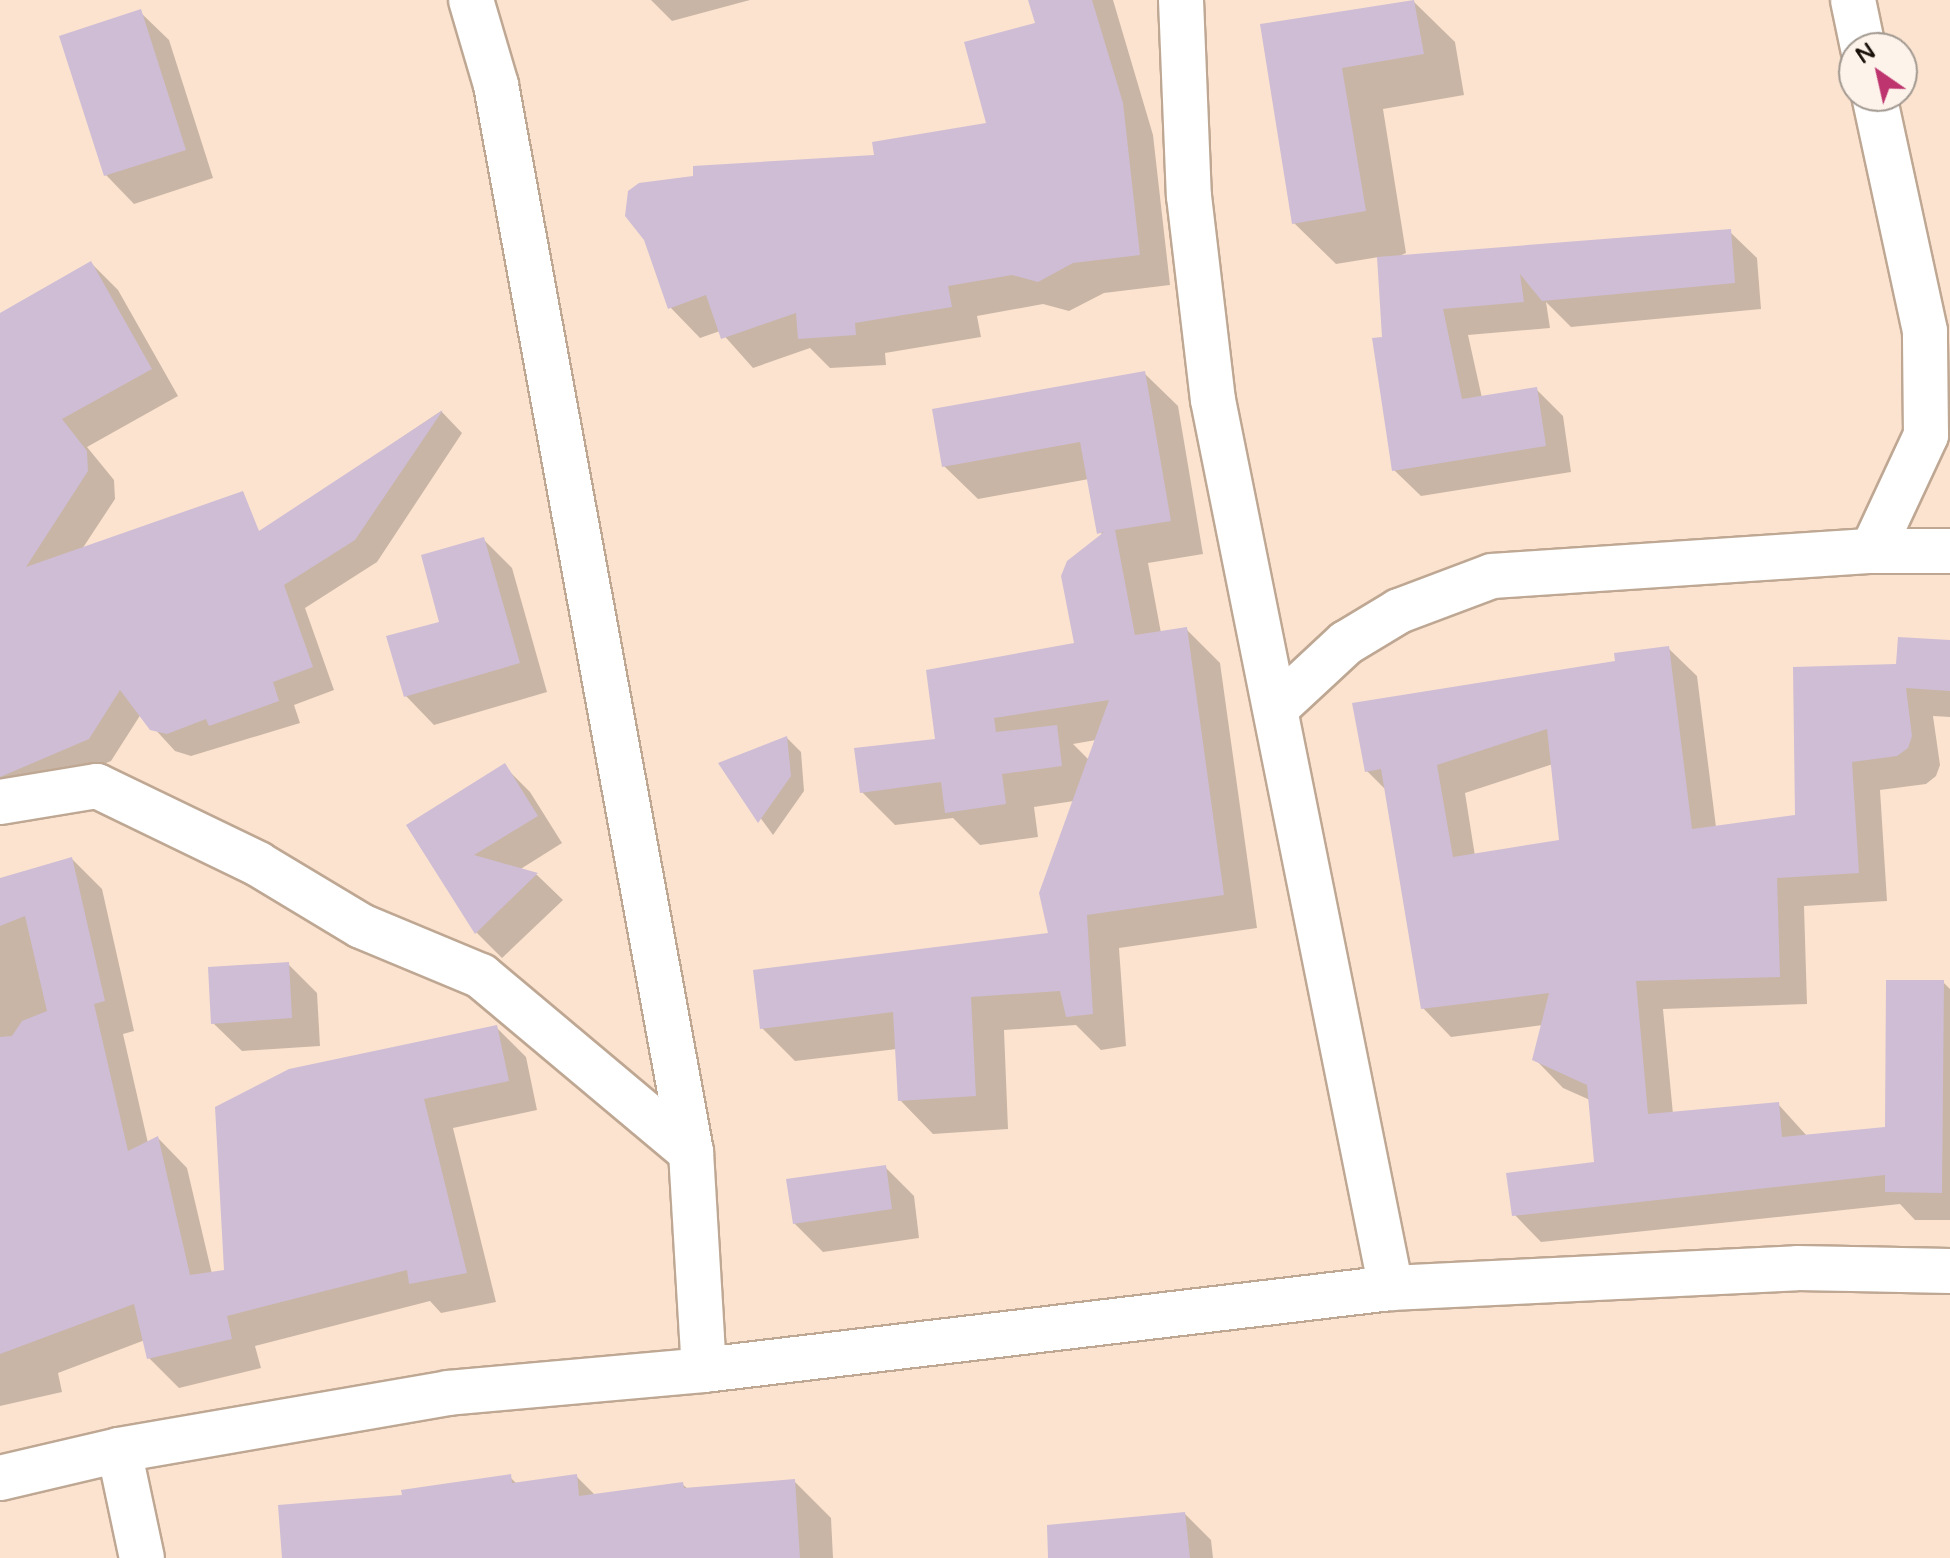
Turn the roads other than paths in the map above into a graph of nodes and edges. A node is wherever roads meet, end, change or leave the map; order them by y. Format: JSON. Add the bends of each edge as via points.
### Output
{"nodes":[{"id":1,"x":471,"y":0,"type":"edge"},
{"id":2,"x":1181,"y":0,"type":"edge"},
{"id":3,"x":1853,"y":0,"type":"edge"},
{"id":4,"x":1860,"y":32,"type":"edge"},
{"id":5,"x":1877,"y":112,"type":"edge"},
{"id":6,"x":1872,"y":551,"type":"junction"},
{"id":7,"x":1950,"y":551,"type":"edge"},
{"id":8,"x":1276,"y":708,"type":"junction"},
{"id":9,"x":0,"y":802,"type":"edge"},
{"id":10,"x":691,"y":1152,"type":"junction"},
{"id":11,"x":1950,"y":1271,"type":"edge"},
{"id":12,"x":1391,"y":1288,"type":"junction"},
{"id":13,"x":704,"y":1370,"type":"junction"},
{"id":14,"x":119,"y":1450,"type":"junction"},
{"id":15,"x":0,"y":1478,"type":"edge"},
{"id":16,"x":142,"y":1558,"type":"edge"}],
"edges":[{"from":1,"to":10,"type":"street","via":[[496,85]]},
{"from":2,"to":8,"type":"street","via":[[1189,196],[1213,400]]},
{"from":3,"to":4,"type":"street"},
{"from":5,"to":6,"type":"street","via":[[1925,331],[1926,435]]},
{"from":6,"to":7,"type":"street"},
{"from":6,"to":8,"type":"street","via":[[1492,576],[1399,611],[1346,643]]},
{"from":8,"to":12,"type":"street"},
{"from":9,"to":10,"type":"street","via":[[97,786],[258,864],[361,926],[481,976]]},
{"from":10,"to":13,"type":"street"},
{"from":11,"to":12,"type":"street","via":[[1797,1268]]},
{"from":12,"to":13,"type":"street"},
{"from":13,"to":14,"type":"street","via":[[448,1393]]},
{"from":14,"to":15,"type":"street"},
{"from":14,"to":16,"type":"street"}]}
